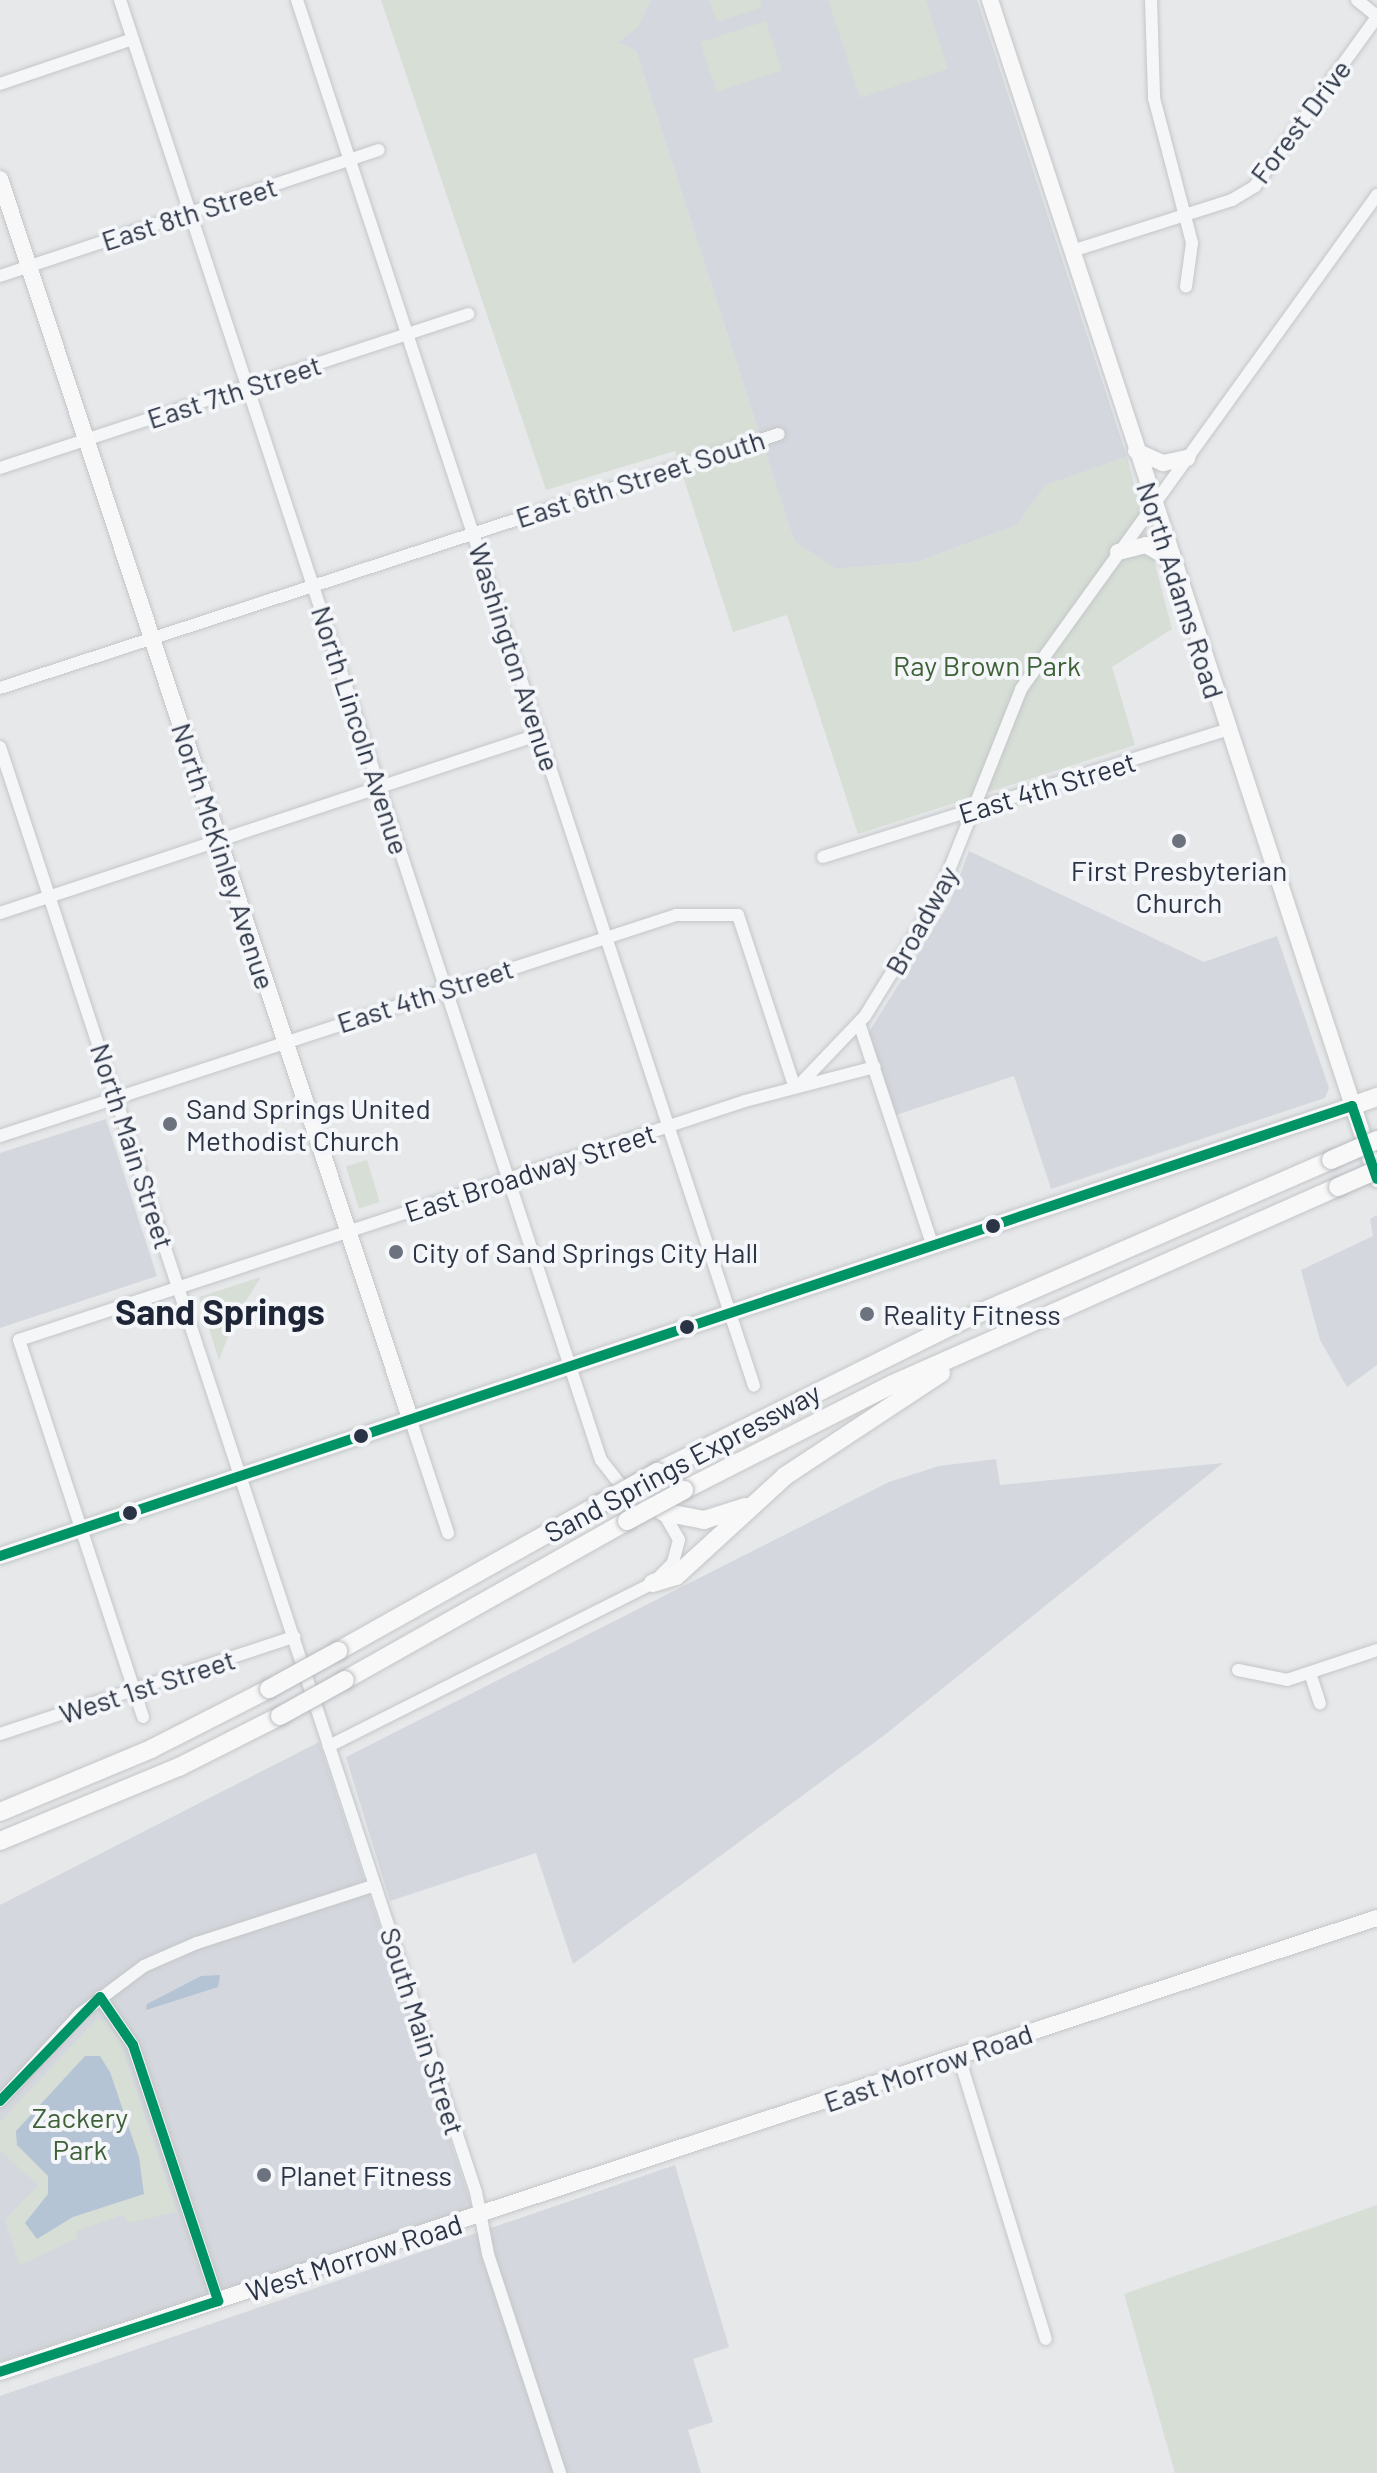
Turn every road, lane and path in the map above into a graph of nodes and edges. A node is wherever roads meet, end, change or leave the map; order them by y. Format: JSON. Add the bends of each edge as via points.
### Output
{"nodes":[{"id":1,"x":120,"y":0,"type":"edge"},
{"id":2,"x":297,"y":0,"type":"edge"},
{"id":3,"x":990,"y":0,"type":"edge"},
{"id":4,"x":1151,"y":0,"type":"edge"},
{"id":5,"x":1357,"y":0,"type":"edge"},
{"id":6,"x":1377,"y":17,"type":"edge"},
{"id":7,"x":133,"y":39,"type":"junction"},
{"id":8,"x":0,"y":84,"type":"edge"},
{"id":9,"x":379,"y":150,"type":"dead end"},
{"id":10,"x":347,"y":161,"type":"junction"},
{"id":11,"x":0,"y":179,"type":"edge"},
{"id":12,"x":1377,"y":195,"type":"edge"},
{"id":13,"x":190,"y":213,"type":"junction"},
{"id":14,"x":1184,"y":216,"type":"junction"},
{"id":15,"x":1072,"y":251,"type":"junction"},
{"id":16,"x":29,"y":266,"type":"junction"},
{"id":17,"x":0,"y":276,"type":"edge"},
{"id":18,"x":1186,"y":287,"type":"dead end"},
{"id":19,"x":468,"y":314,"type":"dead end"},
{"id":20,"x":407,"y":334,"type":"junction"},
{"id":21,"x":248,"y":386,"type":"junction"},
{"id":22,"x":779,"y":434,"type":"dead end"},
{"id":23,"x":86,"y":440,"type":"junction"},
{"id":24,"x":1136,"y":451,"type":"junction"},
{"id":25,"x":1187,"y":458,"type":"junction"},
{"id":26,"x":0,"y":468,"type":"edge"},
{"id":27,"x":1153,"y":503,"type":"junction"},
{"id":28,"x":474,"y":532,"type":"junction"},
{"id":29,"x":1118,"y":552,"type":"junction"},
{"id":30,"x":1172,"y":560,"type":"junction"},
{"id":31,"x":313,"y":586,"type":"junction"},
{"id":32,"x":151,"y":638,"type":"junction"},
{"id":33,"x":0,"y":688,"type":"edge"},
{"id":34,"x":1226,"y":730,"type":"junction"},
{"id":35,"x":540,"y":734,"type":"junction"},
{"id":36,"x":0,"y":747,"type":"edge"},
{"id":37,"x":379,"y":786,"type":"junction"},
{"id":38,"x":971,"y":811,"type":"junction"},
{"id":39,"x":219,"y":838,"type":"junction"},
{"id":40,"x":823,"y":857,"type":"dead end"},
{"id":41,"x":50,"y":896,"type":"junction"},
{"id":42,"x":0,"y":913,"type":"edge"},
{"id":43,"x":607,"y":936,"type":"junction"},
{"id":44,"x":445,"y":989,"type":"junction"},
{"id":45,"x":859,"y":1023,"type":"junction"},
{"id":46,"x":285,"y":1041,"type":"junction"},
{"id":47,"x":875,"y":1067,"type":"junction"},
{"id":48,"x":797,"y":1084,"type":"junction"},
{"id":49,"x":117,"y":1096,"type":"junction"},
{"id":50,"x":1377,"y":1097,"type":"edge"},
{"id":51,"x":1352,"y":1106,"type":"junction"},
{"id":52,"x":669,"y":1126,"type":"junction"},
{"id":53,"x":0,"y":1136,"type":"edge"},
{"id":54,"x":1377,"y":1140,"type":"edge"},
{"id":55,"x":1377,"y":1170,"type":"edge"},
{"id":56,"x":509,"y":1178,"type":"junction"},
{"id":57,"x":1377,"y":1179,"type":"edge"},
{"id":58,"x":349,"y":1233,"type":"junction"},
{"id":59,"x":933,"y":1247,"type":"junction"},
{"id":60,"x":179,"y":1288,"type":"junction"},
{"id":61,"x":731,"y":1314,"type":"junction"},
{"id":62,"x":1005,"y":1333,"type":"junction"},
{"id":63,"x":571,"y":1368,"type":"junction"},
{"id":64,"x":754,"y":1386,"type":"dead end"},
{"id":65,"x":411,"y":1421,"type":"junction"},
{"id":66,"x":241,"y":1476,"type":"junction"},
{"id":67,"x":754,"y":1502,"type":"junction"},
{"id":68,"x":663,"y":1512,"type":"junction"},
{"id":69,"x":81,"y":1529,"type":"junction"},
{"id":70,"x":448,"y":1533,"type":"dead end"},
{"id":71,"x":0,"y":1556,"type":"edge"},
{"id":72,"x":653,"y":1583,"type":"junction"},
{"id":73,"x":294,"y":1637,"type":"junction"},
{"id":74,"x":1377,"y":1650,"type":"edge"},
{"id":75,"x":1238,"y":1670,"type":"dead end"},
{"id":76,"x":1310,"y":1673,"type":"junction"},
{"id":77,"x":134,"y":1690,"type":"junction"},
{"id":78,"x":1320,"y":1703,"type":"dead end"},
{"id":79,"x":143,"y":1717,"type":"dead end"},
{"id":80,"x":0,"y":1734,"type":"edge"},
{"id":81,"x":329,"y":1746,"type":"junction"},
{"id":82,"x":179,"y":1767,"type":"junction"},
{"id":83,"x":52,"y":1791,"type":"junction"},
{"id":84,"x":0,"y":1799,"type":"edge"},
{"id":85,"x":0,"y":1812,"type":"edge"},
{"id":86,"x":0,"y":1841,"type":"edge"},
{"id":87,"x":0,"y":1854,"type":"edge"},
{"id":88,"x":375,"y":1885,"type":"junction"},
{"id":89,"x":1377,"y":1918,"type":"edge"},
{"id":90,"x":100,"y":1997,"type":"junction"},
{"id":91,"x":959,"y":2057,"type":"junction"},
{"id":92,"x":0,"y":2101,"type":"edge"},
{"id":93,"x":480,"y":2216,"type":"junction"},
{"id":94,"x":218,"y":2301,"type":"junction"},
{"id":95,"x":1046,"y":2339,"type":"dead end"},
{"id":96,"x":0,"y":2372,"type":"edge"},
{"id":97,"x":560,"y":2473,"type":"edge"}],
"edges":[{"from":1,"to":7,"type":"street","name":"North Lincoln Avenue"},
{"from":2,"to":10,"type":"street","name":"Washington Avenue"},
{"from":3,"to":15,"type":"main road","name":"North Adams Road"},
{"from":4,"to":14,"type":"street","via":[[1154,98]]},
{"from":5,"to":6,"type":"street"},
{"from":6,"to":14,"type":"street","name":"Forest Drive","via":[[1255,186]]},
{"from":7,"to":8,"type":"street"},
{"from":7,"to":13,"type":"street","name":"North Lincoln Avenue"},
{"from":9,"to":10,"type":"street","name":"East 8th Street"},
{"from":10,"to":13,"type":"street","name":"East 8th Street"},
{"from":10,"to":20,"type":"street","name":"Washington Avenue"},
{"from":11,"to":16,"type":"main road","name":"North McKinley Avenue"},
{"from":12,"to":25,"type":"street","name":"Broadway"},
{"from":13,"to":16,"type":"street","name":"East 8th Street"},
{"from":13,"to":21,"type":"street","name":"North Lincoln Avenue"},
{"from":14,"to":15,"type":"street","name":"Forest Drive"},
{"from":14,"to":18,"type":"street","via":[[1192,243]]},
{"from":15,"to":24,"type":"main road","name":"North Adams Road"},
{"from":16,"to":17,"type":"street","name":"East 8th Street"},
{"from":16,"to":23,"type":"main road","name":"North McKinley Avenue"},
{"from":19,"to":20,"type":"street","name":"East 7th Street"},
{"from":20,"to":21,"type":"street","name":"East 7th Street"},
{"from":20,"to":28,"type":"street","name":"Washington Avenue"},
{"from":21,"to":23,"type":"street","name":"East 7th Street"},
{"from":21,"to":31,"type":"street","name":"North Lincoln Avenue"},
{"from":22,"to":28,"type":"street","name":"East 6th Street South"},
{"from":23,"to":26,"type":"street","name":"East 7th Street"},
{"from":23,"to":32,"type":"main road","name":"North McKinley Avenue"},
{"from":24,"to":25,"type":"main road","via":[[1163,463]]},
{"from":24,"to":27,"type":"main road","name":"North Adams Road"},
{"from":25,"to":27,"type":"street","name":"Broadway"},
{"from":27,"to":29,"type":"street","name":"Broadway"},
{"from":27,"to":30,"type":"main road","name":"North Adams Road"},
{"from":28,"to":31,"type":"street","name":"East 6th Street South"},
{"from":28,"to":35,"type":"street","name":"Washington Avenue"},
{"from":29,"to":30,"type":"main road","via":[[1146,545]]},
{"from":29,"to":38,"type":"street","name":"Broadway","via":[[1021,689]]},
{"from":30,"to":34,"type":"main road","name":"North Adams Road"},
{"from":31,"to":32,"type":"street","name":"East 6th Street South"},
{"from":31,"to":37,"type":"street","name":"North Lincoln Avenue"},
{"from":32,"to":33,"type":"street","name":"East 6th Street South"},
{"from":32,"to":39,"type":"main road","name":"North McKinley Avenue"},
{"from":34,"to":38,"type":"street","name":"East 4th Street"},
{"from":34,"to":51,"type":"main road","name":"North Adams Road"},
{"from":35,"to":37,"type":"street"},
{"from":35,"to":43,"type":"street","name":"Washington Avenue"},
{"from":36,"to":41,"type":"street","name":"North Main Street"},
{"from":37,"to":39,"type":"street"},
{"from":37,"to":44,"type":"street","name":"North Lincoln Avenue"},
{"from":38,"to":40,"type":"street","name":"East 4th Street"},
{"from":38,"to":45,"type":"street","name":"Broadway","via":[[938,898]]},
{"from":39,"to":41,"type":"street"},
{"from":39,"to":46,"type":"main road","name":"North McKinley Avenue"},
{"from":41,"to":42,"type":"street"},
{"from":41,"to":49,"type":"street","name":"North Main Street"},
{"from":43,"to":44,"type":"street","name":"East 4th Street"},
{"from":43,"to":48,"type":"street","name":"East 4th Street","via":[[676,915],[738,915]]},
{"from":43,"to":52,"type":"street","name":"Washington Avenue"},
{"from":44,"to":46,"type":"street","name":"East 4th Street"},
{"from":44,"to":56,"type":"street","name":"North Lincoln Avenue"},
{"from":45,"to":47,"type":"street"},
{"from":45,"to":48,"type":"street","name":"East Broadway Street"},
{"from":46,"to":49,"type":"street","name":"East 4th Street"},
{"from":46,"to":58,"type":"main road","name":"North McKinley Avenue"},
{"from":47,"to":48,"type":"street"},
{"from":47,"to":59,"type":"street"},
{"from":48,"to":52,"type":"street","name":"East Broadway Street"},
{"from":49,"to":53,"type":"street","name":"East 4th Street"},
{"from":49,"to":60,"type":"street","name":"North Main Street"},
{"from":50,"to":51,"type":"highway"},
{"from":51,"to":57,"type":"main road","name":"North Adams Road"},
{"from":51,"to":59,"type":"main road"},
{"from":52,"to":56,"type":"street","name":"East Broadway Street"},
{"from":52,"to":61,"type":"street","name":"Washington Avenue"},
{"from":54,"to":83,"type":"highway","name":"Sand Springs Expressway","bridge":true,"via":[[946,1328],[657,1472],[269,1689]]},
{"from":55,"to":62,"type":"highway","name":"Sand Springs Expressway","bridge":true},
{"from":56,"to":58,"type":"street","name":"East Broadway Street"},
{"from":56,"to":63,"type":"street","name":"North Lincoln Avenue"},
{"from":58,"to":60,"type":"street","name":"East Broadway Street"},
{"from":58,"to":65,"type":"main road","name":"North McKinley Avenue"},
{"from":59,"to":61,"type":"main road"},
{"from":60,"to":66,"type":"street","name":"North Main Street"},
{"from":60,"to":69,"type":"street","name":"East Broadway Street","via":[[19,1340]]},
{"from":61,"to":63,"type":"main road"},
{"from":61,"to":64,"type":"street","name":"Washington Avenue"},
{"from":62,"to":67,"type":"highway","via":[[822,1449]]},
{"from":62,"to":82,"type":"highway","name":"Sand Springs Expressway","bridge":true,"via":[[684,1490]]},
{"from":63,"to":65,"type":"main road"},
{"from":63,"to":68,"type":"street","name":"North Lincoln Avenue","via":[[601,1460],[618,1482]]},
{"from":65,"to":66,"type":"main road"},
{"from":65,"to":70,"type":"street","name":"North McKinley Avenue"},
{"from":66,"to":69,"type":"main road"},
{"from":66,"to":73,"type":"street","name":"North Main Street"},
{"from":67,"to":68,"type":"highway","via":[[704,1520]]},
{"from":67,"to":72,"type":"highway","via":[[676,1576]]},
{"from":68,"to":72,"type":"street","via":[[677,1532],[679,1550]]},
{"from":69,"to":71,"type":"main road"},
{"from":69,"to":77,"type":"street"},
{"from":72,"to":81,"type":"street"},
{"from":73,"to":77,"type":"street","name":"West 1st Street"},
{"from":73,"to":81,"type":"street","name":"South Main Street"},
{"from":74,"to":76,"type":"street"},
{"from":75,"to":76,"type":"street","via":[[1274,1681]]},
{"from":76,"to":78,"type":"street"},
{"from":77,"to":79,"type":"street"},
{"from":77,"to":80,"type":"street","name":"West 1st Street"},
{"from":81,"to":88,"type":"street","name":"South Main Street"},
{"from":82,"to":86,"type":"highway","name":"Sand Springs Expressway"},
{"from":82,"to":87,"type":"highway"},
{"from":83,"to":84,"type":"highway"},
{"from":83,"to":85,"type":"highway","name":"Sand Springs Expressway"},
{"from":88,"to":90,"type":"street","via":[[179,1949]]},
{"from":88,"to":93,"type":"street","name":"South Main Street"},
{"from":89,"to":91,"type":"main road","name":"East Morrow Road"},
{"from":90,"to":92,"type":"street"},
{"from":90,"to":94,"type":"street","via":[[133,2045]]},
{"from":91,"to":93,"type":"main road","name":"East Morrow Road"},
{"from":91,"to":95,"type":"street"},
{"from":93,"to":94,"type":"main road","name":"West Morrow Road"},
{"from":93,"to":97,"type":"street","name":"South Main Street"},
{"from":94,"to":96,"type":"main road","name":"West Morrow Road"}]}
